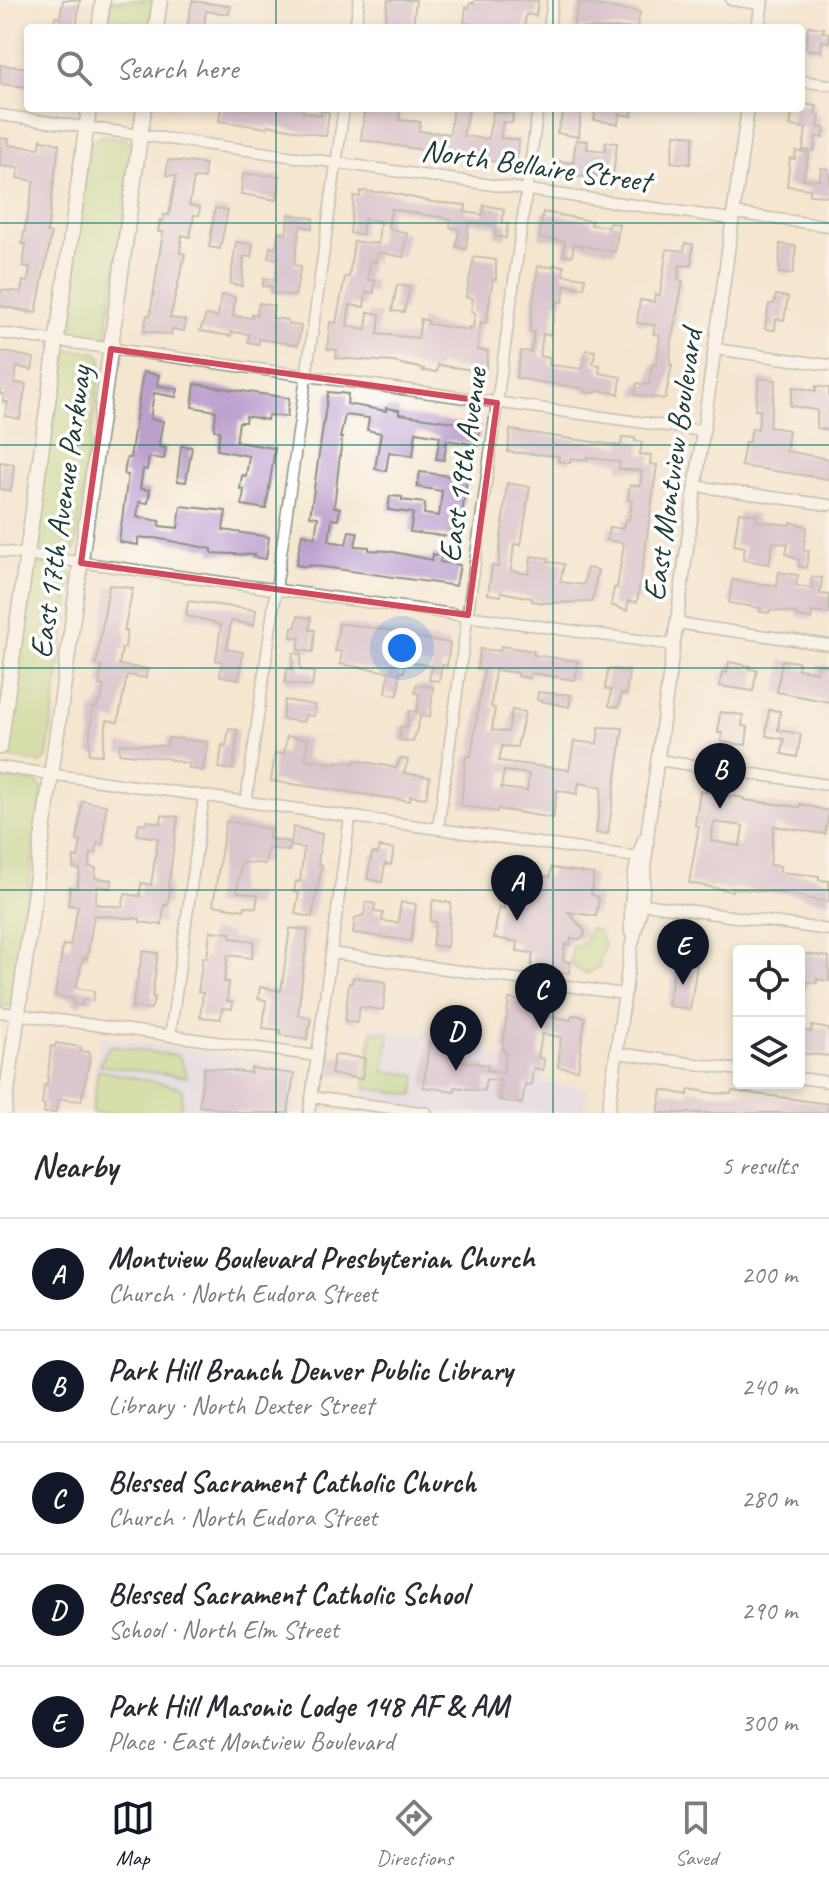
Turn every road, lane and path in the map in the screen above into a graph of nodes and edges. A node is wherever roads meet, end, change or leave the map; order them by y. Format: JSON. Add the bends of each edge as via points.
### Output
{"nodes":[{"id":1,"x":103,"y":0,"type":"edge"},
{"id":2,"x":160,"y":0,"type":"edge"},
{"id":3,"x":359,"y":0,"type":"edge"},
{"id":4,"x":553,"y":0,"type":"edge"},
{"id":5,"x":731,"y":0,"type":"edge"},
{"id":6,"x":762,"y":2,"type":"edge"},
{"id":7,"x":100,"y":24,"type":"edge"},
{"id":8,"x":157,"y":24,"type":"edge"},
{"id":9,"x":356,"y":24,"type":"edge"},
{"id":10,"x":550,"y":24,"type":"edge"},
{"id":11,"x":759,"y":24,"type":"edge"},
{"id":12,"x":805,"y":82,"type":"edge"},
{"id":13,"x":829,"y":85,"type":"edge"},
{"id":14,"x":88,"y":112,"type":"edge"},
{"id":15,"x":144,"y":112,"type":"edge"},
{"id":16,"x":343,"y":112,"type":"edge"},
{"id":17,"x":537,"y":112,"type":"edge"},
{"id":18,"x":747,"y":112,"type":"edge"},
{"id":19,"x":0,"y":115,"type":"edge"},
{"id":20,"x":86,"y":126,"type":"junction"},
{"id":21,"x":141,"y":133,"type":"junction"},
{"id":22,"x":336,"y":163,"type":"junction"},
{"id":23,"x":526,"y":189,"type":"junction"},
{"id":24,"x":733,"y":216,"type":"junction"},
{"id":25,"x":829,"y":226,"type":"edge"},
{"id":26,"x":0,"y":333,"type":"edge"},
{"id":27,"x":56,"y":341,"type":"junction"},
{"id":28,"x":111,"y":349,"type":"junction"},
{"id":29,"x":715,"y":349,"type":"junction"},
{"id":30,"x":829,"y":365,"type":"edge"},
{"id":31,"x":306,"y":376,"type":"junction"},
{"id":32,"x":497,"y":403,"type":"junction"},
{"id":33,"x":703,"y":431,"type":"junction"},
{"id":34,"x":695,"y":486,"type":"junction"},
{"id":35,"x":829,"y":505,"type":"edge"},
{"id":36,"x":0,"y":551,"type":"edge"},
{"id":37,"x":26,"y":555,"type":"junction"},
{"id":38,"x":81,"y":563,"type":"junction"},
{"id":39,"x":277,"y":591,"type":"junction"},
{"id":40,"x":468,"y":615,"type":"junction"},
{"id":41,"x":676,"y":623,"type":"junction"},
{"id":42,"x":674,"y":645,"type":"junction"},
{"id":43,"x":829,"y":645,"type":"edge"},
{"id":44,"x":0,"y":747,"type":"edge"},
{"id":45,"x":657,"y":760,"type":"junction"},
{"id":46,"x":0,"y":767,"type":"edge"},
{"id":47,"x":52,"y":775,"type":"junction"},
{"id":48,"x":829,"y":785,"type":"edge"},
{"id":49,"x":204,"y":796,"type":"junction"},
{"id":50,"x":246,"y":802,"type":"junction"},
{"id":51,"x":350,"y":817,"type":"junction"},
{"id":52,"x":438,"y":829,"type":"junction"},
{"id":53,"x":642,"y":858,"type":"junction"},
{"id":54,"x":636,"y":903,"type":"junction"},
{"id":55,"x":829,"y":930,"type":"edge"},
{"id":56,"x":331,"y":953,"type":"junction"},
{"id":57,"x":624,"y":994,"type":"junction"},
{"id":58,"x":0,"y":1012,"type":"edge"},
{"id":59,"x":17,"y":1015,"type":"junction"},
{"id":60,"x":170,"y":1036,"type":"junction"},
{"id":61,"x":617,"y":1053,"type":"junction"},
{"id":62,"x":317,"y":1056,"type":"junction"},
{"id":63,"x":733,"y":1069,"type":"edge"},
{"id":64,"x":805,"y":1079,"type":"edge"},
{"id":65,"x":829,"y":1082,"type":"edge"},
{"id":66,"x":311,"y":1097,"type":"junction"},
{"id":67,"x":4,"y":1113,"type":"edge"},
{"id":68,"x":309,"y":1113,"type":"edge"},
{"id":69,"x":427,"y":1113,"type":"edge"},
{"id":70,"x":608,"y":1113,"type":"edge"}],
"edges":[{"from":1,"to":7,"type":"main road"},
{"from":2,"to":8,"type":"main road"},
{"from":3,"to":9,"type":"street"},
{"from":4,"to":10,"type":"street"},
{"from":5,"to":6,"type":"street"},
{"from":6,"to":11,"type":"street"},
{"from":12,"to":13,"type":"street"},
{"from":14,"to":20,"type":"main road","name":"East 17th Avenue Parkway"},
{"from":15,"to":21,"type":"main road","name":"East 17th Avenue Parkway"},
{"from":16,"to":22,"type":"street"},
{"from":17,"to":23,"type":"street","name":"East 19th Avenue"},
{"from":18,"to":24,"type":"street","name":"East Montview Boulevard"},
{"from":19,"to":20,"type":"street","name":"North Bellaire Street"},
{"from":20,"to":21,"type":"street","name":"North Bellaire Street"},
{"from":20,"to":27,"type":"main road","name":"East 17th Avenue Parkway"},
{"from":21,"to":22,"type":"street","name":"North Bellaire Street"},
{"from":21,"to":28,"type":"main road","name":"East 17th Avenue Parkway"},
{"from":22,"to":23,"type":"street","name":"North Bellaire Street"},
{"from":22,"to":31,"type":"street"},
{"from":23,"to":24,"type":"street","name":"North Bellaire Street"},
{"from":23,"to":32,"type":"street","name":"East 19th Avenue"},
{"from":24,"to":25,"type":"street","name":"North Bellaire Street"},
{"from":24,"to":29,"type":"street","name":"East Montview Boulevard"},
{"from":26,"to":27,"type":"street"},
{"from":27,"to":28,"type":"street"},
{"from":27,"to":37,"type":"main road","name":"East 17th Avenue Parkway"},
{"from":28,"to":31,"type":"street"},
{"from":28,"to":38,"type":"main road","name":"East 17th Avenue Parkway"},
{"from":29,"to":30,"type":"street"},
{"from":29,"to":33,"type":"street","name":"East Montview Boulevard"},
{"from":31,"to":32,"type":"street"},
{"from":31,"to":39,"type":"street"},
{"from":32,"to":33,"type":"street"},
{"from":32,"to":40,"type":"street","name":"East 19th Avenue"},
{"from":33,"to":34,"type":"street","name":"East Montview Boulevard"},
{"from":34,"to":35,"type":"street"},
{"from":34,"to":41,"type":"street","name":"East Montview Boulevard"},
{"from":36,"to":37,"type":"street"},
{"from":37,"to":38,"type":"street"},
{"from":37,"to":44,"type":"main road","name":"East 17th Avenue Parkway"},
{"from":38,"to":39,"type":"street"},
{"from":38,"to":47,"type":"main road","name":"East 17th Avenue Parkway"},
{"from":39,"to":40,"type":"street"},
{"from":39,"to":50,"type":"street"},
{"from":40,"to":42,"type":"street"},
{"from":40,"to":52,"type":"street","name":"East 19th Avenue"},
{"from":41,"to":42,"type":"street","name":"East Montview Boulevard"},
{"from":41,"to":43,"type":"street"},
{"from":42,"to":45,"type":"street","name":"East Montview Boulevard"},
{"from":45,"to":48,"type":"street"},
{"from":45,"to":53,"type":"street","name":"East Montview Boulevard"},
{"from":46,"to":47,"type":"street"},
{"from":47,"to":49,"type":"street"},
{"from":47,"to":59,"type":"main road","name":"East 17th Avenue Parkway"},
{"from":49,"to":50,"type":"street"},
{"from":49,"to":60,"type":"street"},
{"from":50,"to":51,"type":"street"},
{"from":51,"to":52,"type":"street"},
{"from":51,"to":56,"type":"street"},
{"from":52,"to":53,"type":"street"},
{"from":53,"to":54,"type":"street","name":"East Montview Boulevard"},
{"from":54,"to":55,"type":"street"},
{"from":54,"to":57,"type":"street","name":"East Montview Boulevard"},
{"from":56,"to":57,"type":"street"},
{"from":56,"to":62,"type":"street"},
{"from":57,"to":61,"type":"street","name":"East Montview Boulevard"},
{"from":58,"to":59,"type":"street"},
{"from":59,"to":60,"type":"street"},
{"from":59,"to":67,"type":"main road","name":"East 17th Avenue Parkway"},
{"from":60,"to":62,"type":"street"},
{"from":61,"to":63,"type":"street"},
{"from":61,"to":70,"type":"street","name":"East Montview Boulevard"},
{"from":62,"to":66,"type":"street"},
{"from":64,"to":65,"type":"street"},
{"from":66,"to":68,"type":"street"},
{"from":66,"to":69,"type":"street"}]}
